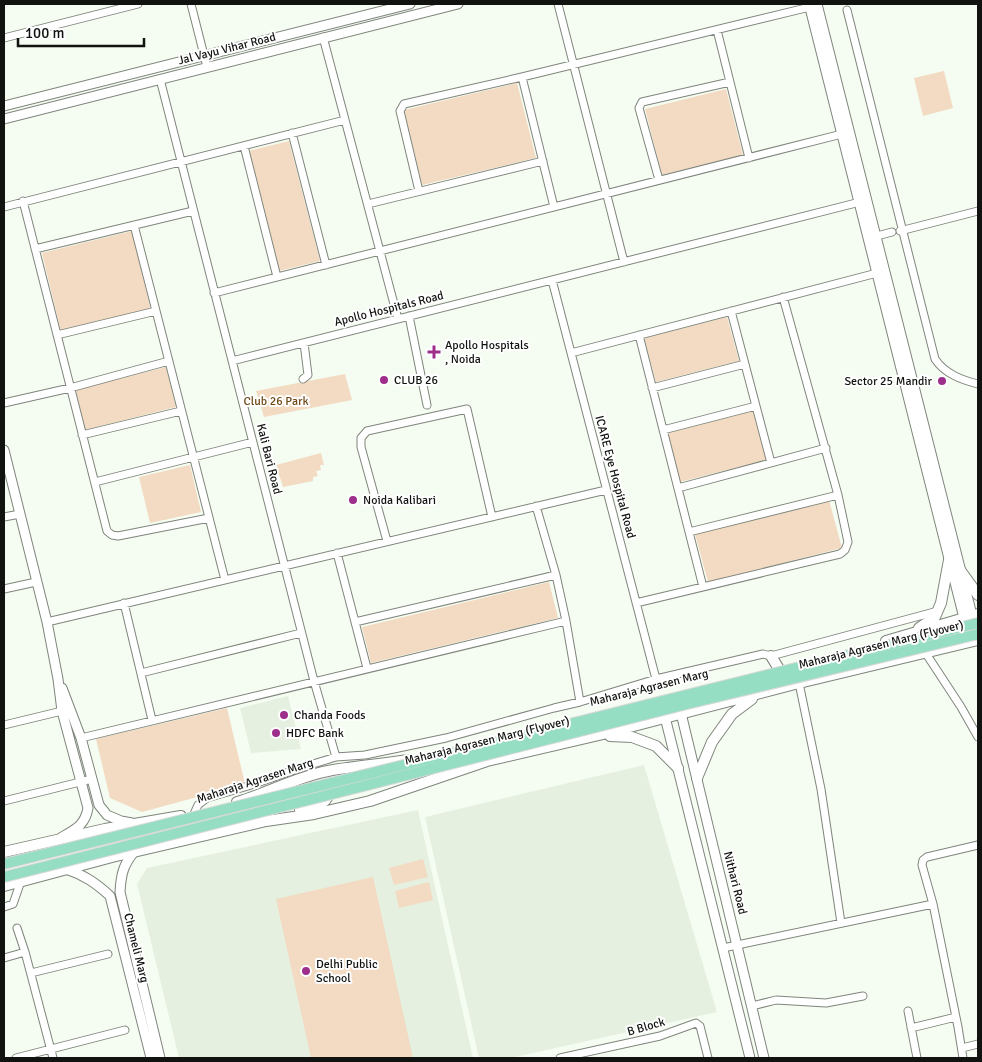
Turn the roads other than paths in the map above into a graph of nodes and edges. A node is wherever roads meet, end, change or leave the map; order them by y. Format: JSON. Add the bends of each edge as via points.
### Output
{"nodes":[{"id":1,"x":136,"y":4,"type":"edge"},
{"id":2,"x":191,"y":4,"type":"edge"},
{"id":3,"x":410,"y":4,"type":"edge"},
{"id":4,"x":458,"y":4,"type":"edge"},
{"id":5,"x":558,"y":4,"type":"edge"},
{"id":6,"x":812,"y":5,"type":"edge"},
{"id":7,"x":846,"y":10,"type":"dead end"},
{"id":8,"x":717,"y":30,"type":"junction"},
{"id":9,"x":4,"y":38,"type":"edge"},
{"id":10,"x":324,"y":38,"type":"junction"},
{"id":11,"x":204,"y":55,"type":"junction"},
{"id":12,"x":574,"y":65,"type":"junction"},
{"id":13,"x":207,"y":67,"type":"junction"},
{"id":14,"x":522,"y":77,"type":"junction"},
{"id":15,"x":160,"y":79,"type":"junction"},
{"id":16,"x":730,"y":82,"type":"junction"},
{"id":17,"x":4,"y":106,"type":"edge"},
{"id":18,"x":4,"y":119,"type":"edge"},
{"id":19,"x":345,"y":120,"type":"junction"},
{"id":20,"x":292,"y":133,"type":"junction"},
{"id":21,"x":842,"y":134,"type":"junction"},
{"id":22,"x":244,"y":146,"type":"junction"},
{"id":23,"x":749,"y":158,"type":"junction"},
{"id":24,"x":543,"y":161,"type":"junction"},
{"id":25,"x":181,"y":162,"type":"junction"},
{"id":26,"x":659,"y":180,"type":"junction"},
{"id":27,"x":419,"y":191,"type":"junction"},
{"id":28,"x":607,"y":194,"type":"junction"},
{"id":29,"x":23,"y":201,"type":"junction"},
{"id":30,"x":863,"y":201,"type":"junction"},
{"id":31,"x":368,"y":204,"type":"junction"},
{"id":32,"x":4,"y":207,"type":"edge"},
{"id":33,"x":554,"y":207,"type":"junction"},
{"id":34,"x":194,"y":211,"type":"junction"},
{"id":35,"x":978,"y":211,"type":"edge"},
{"id":36,"x":134,"y":226,"type":"junction"},
{"id":37,"x":899,"y":231,"type":"junction"},
{"id":38,"x":872,"y":238,"type":"junction"},
{"id":39,"x":35,"y":249,"type":"junction"},
{"id":40,"x":380,"y":251,"type":"junction"},
{"id":41,"x":624,"y":262,"type":"junction"},
{"id":42,"x":326,"y":265,"type":"junction"},
{"id":43,"x":877,"y":273,"type":"junction"},
{"id":44,"x":276,"y":277,"type":"junction"},
{"id":45,"x":552,"y":280,"type":"junction"},
{"id":46,"x":214,"y":293,"type":"junction"},
{"id":47,"x":784,"y":297,"type":"junction"},
{"id":48,"x":156,"y":311,"type":"junction"},
{"id":49,"x":731,"y":311,"type":"junction"},
{"id":50,"x":409,"y":316,"type":"junction"},
{"id":51,"x":398,"y":319,"type":"junction"},
{"id":52,"x":57,"y":335,"type":"junction"},
{"id":53,"x":639,"y":335,"type":"junction"},
{"id":54,"x":304,"y":343,"type":"junction"},
{"id":55,"x":571,"y":353,"type":"junction"},
{"id":56,"x":169,"y":361,"type":"junction"},
{"id":57,"x":232,"y":361,"type":"junction"},
{"id":58,"x":745,"y":364,"type":"junction"},
{"id":59,"x":303,"y":379,"type":"dead end"},
{"id":60,"x":978,"y":386,"type":"edge"},
{"id":61,"x":70,"y":388,"type":"junction"},
{"id":62,"x":652,"y":388,"type":"junction"},
{"id":63,"x":4,"y":403,"type":"edge"},
{"id":64,"x":427,"y":405,"type":"dead end"},
{"id":65,"x":756,"y":406,"type":"junction"},
{"id":66,"x":181,"y":411,"type":"junction"},
{"id":67,"x":663,"y":430,"type":"junction"},
{"id":68,"x":82,"y":435,"type":"junction"},
{"id":69,"x":252,"y":442,"type":"junction"},
{"id":70,"x":826,"y":448,"type":"junction"},
{"id":71,"x":4,"y":450,"type":"edge"},
{"id":72,"x":193,"y":457,"type":"junction"},
{"id":73,"x":771,"y":463,"type":"junction"},
{"id":74,"x":95,"y":482,"type":"junction"},
{"id":75,"x":678,"y":488,"type":"junction"},
{"id":76,"x":606,"y":490,"type":"junction"},
{"id":77,"x":838,"y":494,"type":"junction"},
{"id":78,"x":536,"y":506,"type":"junction"},
{"id":79,"x":20,"y":514,"type":"junction"},
{"id":80,"x":4,"y":517,"type":"edge"},
{"id":81,"x":492,"y":517,"type":"junction"},
{"id":82,"x":209,"y":518,"type":"junction"},
{"id":83,"x":689,"y":532,"type":"junction"},
{"id":84,"x":387,"y":541,"type":"junction"},
{"id":85,"x":337,"y":553,"type":"junction"},
{"id":86,"x":949,"y":560,"type":"junction"},
{"id":87,"x":284,"y":566,"type":"junction"},
{"id":88,"x":960,"y":570,"type":"junction"},
{"id":89,"x":556,"y":575,"type":"junction"},
{"id":90,"x":224,"y":580,"type":"junction"},
{"id":91,"x":36,"y":582,"type":"junction"},
{"id":92,"x":703,"y":587,"type":"junction"},
{"id":93,"x":4,"y":590,"type":"edge"},
{"id":94,"x":978,"y":595,"type":"edge"},
{"id":95,"x":124,"y":603,"type":"junction"},
{"id":96,"x":636,"y":603,"type":"junction"},
{"id":97,"x":938,"y":611,"type":"junction"},
{"id":98,"x":973,"y":617,"type":"edge"},
{"id":99,"x":566,"y":621,"type":"junction"},
{"id":100,"x":46,"y":622,"type":"junction"},
{"id":101,"x":355,"y":622,"type":"junction"},
{"id":102,"x":301,"y":633,"type":"junction"},
{"id":103,"x":910,"y":634,"type":"junction"},
{"id":104,"x":978,"y":634,"type":"edge"},
{"id":105,"x":978,"y":640,"type":"edge"},
{"id":106,"x":925,"y":652,"type":"junction"},
{"id":107,"x":772,"y":656,"type":"junction"},
{"id":108,"x":367,"y":668,"type":"junction"},
{"id":109,"x":779,"y":669,"type":"junction"},
{"id":110,"x":141,"y":673,"type":"junction"},
{"id":111,"x":58,"y":679,"type":"junction"},
{"id":112,"x":656,"y":679,"type":"junction"},
{"id":113,"x":314,"y":681,"type":"junction"},
{"id":114,"x":799,"y":683,"type":"junction"},
{"id":115,"x":678,"y":694,"type":"junction"},
{"id":116,"x":757,"y":695,"type":"junction"},
{"id":117,"x":660,"y":698,"type":"junction"},
{"id":118,"x":580,"y":702,"type":"junction"},
{"id":119,"x":62,"y":711,"type":"junction"},
{"id":120,"x":681,"y":714,"type":"junction"},
{"id":121,"x":666,"y":718,"type":"junction"},
{"id":122,"x":152,"y":720,"type":"junction"},
{"id":123,"x":4,"y":724,"type":"edge"},
{"id":124,"x":599,"y":735,"type":"junction"},
{"id":125,"x":978,"y":737,"type":"edge"},
{"id":126,"x":81,"y":738,"type":"junction"},
{"id":127,"x":336,"y":757,"type":"junction"},
{"id":128,"x":411,"y":760,"type":"junction"},
{"id":129,"x":678,"y":768,"type":"junction"},
{"id":130,"x":697,"y":778,"type":"junction"},
{"id":131,"x":92,"y":779,"type":"junction"},
{"id":132,"x":81,"y":781,"type":"junction"},
{"id":133,"x":420,"y":784,"type":"junction"},
{"id":134,"x":273,"y":789,"type":"junction"},
{"id":135,"x":4,"y":801,"type":"edge"},
{"id":136,"x":194,"y":814,"type":"junction"},
{"id":137,"x":266,"y":821,"type":"junction"},
{"id":138,"x":135,"y":824,"type":"junction"},
{"id":139,"x":55,"y":841,"type":"junction"},
{"id":140,"x":978,"y":845,"type":"edge"},
{"id":141,"x":8,"y":851,"type":"edge"},
{"id":142,"x":134,"y":852,"type":"junction"},
{"id":143,"x":4,"y":864,"type":"edge"},
{"id":144,"x":65,"y":869,"type":"junction"},
{"id":145,"x":4,"y":877,"type":"edge"},
{"id":146,"x":21,"y":881,"type":"junction"},
{"id":147,"x":4,"y":886,"type":"edge"},
{"id":148,"x":933,"y":904,"type":"junction"},
{"id":149,"x":4,"y":907,"type":"edge"},
{"id":150,"x":841,"y":923,"type":"junction"},
{"id":151,"x":17,"y":928,"type":"dead end"},
{"id":152,"x":737,"y":944,"type":"junction"},
{"id":153,"x":723,"y":948,"type":"junction"},
{"id":154,"x":25,"y":952,"type":"junction"},
{"id":155,"x":108,"y":954,"type":"dead end"},
{"id":156,"x":4,"y":958,"type":"edge"},
{"id":157,"x":31,"y":972,"type":"junction"},
{"id":158,"x":863,"y":996,"type":"dead end"},
{"id":159,"x":752,"y":1006,"type":"junction"},
{"id":160,"x":908,"y":1011,"type":"dead end"},
{"id":161,"x":956,"y":1017,"type":"junction"},
{"id":162,"x":911,"y":1028,"type":"junction"},
{"id":163,"x":125,"y":1030,"type":"dead end"},
{"id":164,"x":978,"y":1044,"type":"edge"},
{"id":165,"x":962,"y":1048,"type":"junction"},
{"id":166,"x":51,"y":1049,"type":"junction"},
{"id":167,"x":16,"y":1058,"type":"edge"},
{"id":168,"x":53,"y":1058,"type":"edge"},
{"id":169,"x":150,"y":1058,"type":"edge"},
{"id":170,"x":160,"y":1058,"type":"edge"},
{"id":171,"x":562,"y":1058,"type":"edge"},
{"id":172,"x":708,"y":1058,"type":"edge"},
{"id":173,"x":750,"y":1058,"type":"edge"},
{"id":174,"x":764,"y":1058,"type":"edge"},
{"id":175,"x":917,"y":1058,"type":"edge"},
{"id":176,"x":962,"y":1058,"type":"edge"}],
"edges":[{"from":1,"to":9,"type":"street"},
{"from":2,"to":11,"type":"street"},
{"from":3,"to":11,"type":"street","name":"Jal Vayu Vihar Road"},
{"from":4,"to":10,"type":"street","name":"Jal Vayu Vihar Road"},
{"from":5,"to":12,"type":"street"},
{"from":6,"to":8,"type":"street"},
{"from":6,"to":21,"type":"street"},
{"from":6,"to":30,"type":"street"},
{"from":7,"to":37,"type":"street"},
{"from":8,"to":12,"type":"street"},
{"from":8,"to":16,"type":"street"},
{"from":10,"to":13,"type":"street","name":"Jal Vayu Vihar Road"},
{"from":10,"to":19,"type":"street"},
{"from":11,"to":13,"type":"street"},
{"from":11,"to":17,"type":"street","name":"Jal Vayu Vihar Road"},
{"from":12,"to":14,"type":"street"},
{"from":12,"to":28,"type":"street"},
{"from":13,"to":15,"type":"street","name":"Jal Vayu Vihar Road"},
{"from":14,"to":24,"type":"street"},
{"from":14,"to":27,"type":"street","via":[[401,107]]},
{"from":15,"to":18,"type":"street","name":"Jal Vayu Vihar Road"},
{"from":15,"to":25,"type":"street","name":"Kali Bari Road"},
{"from":16,"to":23,"type":"street"},
{"from":16,"to":26,"type":"street","via":[[640,104]]},
{"from":19,"to":20,"type":"street"},
{"from":19,"to":31,"type":"street"},
{"from":20,"to":22,"type":"street"},
{"from":20,"to":42,"type":"street"},
{"from":21,"to":23,"type":"street"},
{"from":21,"to":30,"type":"street"},
{"from":22,"to":25,"type":"street"},
{"from":22,"to":44,"type":"street"},
{"from":23,"to":26,"type":"street"},
{"from":24,"to":27,"type":"street"},
{"from":24,"to":33,"type":"street"},
{"from":25,"to":29,"type":"street"},
{"from":25,"to":34,"type":"street","name":"Kali Bari Road"},
{"from":26,"to":28,"type":"street"},
{"from":27,"to":31,"type":"street"},
{"from":28,"to":33,"type":"street"},
{"from":28,"to":41,"type":"street"},
{"from":29,"to":32,"type":"street"},
{"from":29,"to":39,"type":"street"},
{"from":30,"to":38,"type":"street"},
{"from":30,"to":41,"type":"street","name":"Apollo Hospitals Road"},
{"from":31,"to":40,"type":"street"},
{"from":33,"to":40,"type":"street"},
{"from":34,"to":36,"type":"street"},
{"from":34,"to":46,"type":"street","name":"Kali Bari Road"},
{"from":35,"to":37,"type":"street"},
{"from":36,"to":39,"type":"street"},
{"from":36,"to":48,"type":"street"},
{"from":37,"to":38,"type":"street"},
{"from":37,"to":60,"type":"street","via":[[935,360],[949,374]]},
{"from":38,"to":43,"type":"street"},
{"from":38,"to":88,"type":"street"},
{"from":39,"to":52,"type":"street"},
{"from":40,"to":42,"type":"street"},
{"from":40,"to":51,"type":"street"},
{"from":41,"to":45,"type":"street","name":"Apollo Hospitals Road"},
{"from":42,"to":44,"type":"street"},
{"from":43,"to":47,"type":"street"},
{"from":43,"to":86,"type":"street"},
{"from":44,"to":46,"type":"street"},
{"from":45,"to":50,"type":"street","name":"Apollo Hospitals Road"},
{"from":45,"to":55,"type":"street","name":"ICARE Eye Hospital Road"},
{"from":46,"to":57,"type":"street","name":"Kali Bari Road"},
{"from":47,"to":49,"type":"street"},
{"from":47,"to":70,"type":"street"},
{"from":48,"to":52,"type":"street"},
{"from":48,"to":56,"type":"street"},
{"from":49,"to":53,"type":"street"},
{"from":49,"to":58,"type":"street"},
{"from":50,"to":51,"type":"street","name":"Apollo Hospitals Road"},
{"from":50,"to":64,"type":"street"},
{"from":51,"to":54,"type":"street","name":"Apollo Hospitals Road"},
{"from":52,"to":61,"type":"street"},
{"from":53,"to":55,"type":"street"},
{"from":53,"to":62,"type":"street"},
{"from":54,"to":57,"type":"street","name":"Apollo Hospitals Road"},
{"from":54,"to":59,"type":"street","via":[[308,375]]},
{"from":55,"to":76,"type":"street","name":"ICARE Eye Hospital Road"},
{"from":56,"to":61,"type":"street"},
{"from":56,"to":66,"type":"street"},
{"from":57,"to":69,"type":"street","name":"Kali Bari Road"},
{"from":58,"to":62,"type":"street"},
{"from":58,"to":65,"type":"street"},
{"from":61,"to":63,"type":"street"},
{"from":61,"to":68,"type":"street"},
{"from":62,"to":67,"type":"street"},
{"from":65,"to":67,"type":"street"},
{"from":65,"to":73,"type":"street"},
{"from":66,"to":68,"type":"street"},
{"from":66,"to":72,"type":"street"},
{"from":67,"to":75,"type":"street"},
{"from":68,"to":74,"type":"street"},
{"from":69,"to":72,"type":"street"},
{"from":69,"to":87,"type":"street","name":"Kali Bari Road"},
{"from":70,"to":73,"type":"street"},
{"from":70,"to":77,"type":"street"},
{"from":71,"to":79,"type":"street"},
{"from":72,"to":74,"type":"street"},
{"from":72,"to":82,"type":"street"},
{"from":73,"to":75,"type":"street"},
{"from":74,"to":82,"type":"street","via":[[107,531],[112,535]]},
{"from":75,"to":83,"type":"street"},
{"from":76,"to":78,"type":"street"},
{"from":76,"to":96,"type":"street","name":"ICARE Eye Hospital Road"},
{"from":77,"to":83,"type":"street"},
{"from":77,"to":92,"type":"street","via":[[848,542],[840,554]]},
{"from":78,"to":81,"type":"street"},
{"from":78,"to":89,"type":"street"},
{"from":79,"to":80,"type":"street"},
{"from":79,"to":91,"type":"street"},
{"from":81,"to":84,"type":"street"},
{"from":81,"to":84,"type":"street","via":[[467,409],[367,430],[361,438],[362,447]]},
{"from":82,"to":90,"type":"street"},
{"from":83,"to":92,"type":"street"},
{"from":84,"to":85,"type":"street"},
{"from":85,"to":87,"type":"street"},
{"from":85,"to":101,"type":"street"},
{"from":86,"to":97,"type":"main road"},
{"from":86,"to":98,"type":"street"},
{"from":87,"to":90,"type":"street"},
{"from":87,"to":102,"type":"street","name":"Kali Bari Road"},
{"from":88,"to":94,"type":"main road"},
{"from":88,"to":98,"type":"street"},
{"from":89,"to":99,"type":"street"},
{"from":89,"to":101,"type":"street"},
{"from":90,"to":95,"type":"street"},
{"from":91,"to":93,"type":"street"},
{"from":91,"to":100,"type":"street"},
{"from":92,"to":96,"type":"street"},
{"from":95,"to":100,"type":"street"},
{"from":95,"to":110,"type":"street"},
{"from":96,"to":112,"type":"street","name":"ICARE Eye Hospital Road"},
{"from":97,"to":103,"type":"main road","via":[[935,617]]},
{"from":97,"to":107,"type":"street"},
{"from":98,"to":103,"type":"main road","name":"Maharaja Agrasen Marg"},
{"from":98,"to":143,"type":"main road","name":"Maharaja Agrasen Marg (Flyover)","bridge":true},
{"from":99,"to":108,"type":"street"},
{"from":99,"to":118,"type":"street"},
{"from":100,"to":111,"type":"street"},
{"from":101,"to":108,"type":"street"},
{"from":102,"to":110,"type":"street"},
{"from":102,"to":113,"type":"street","name":"Kali Bari Road"},
{"from":103,"to":109,"type":"main road","name":"Maharaja Agrasen Marg"},
{"from":104,"to":145,"type":"main road","name":"Maharaja Agrasen Marg (Flyover)","bridge":true,"via":[[687,704]]},
{"from":105,"to":106,"type":"main road"},
{"from":106,"to":114,"type":"main road"},
{"from":106,"to":125,"type":"street"},
{"from":107,"to":109,"type":"main road"},
{"from":107,"to":112,"type":"street","via":[[763,654]]},
{"from":108,"to":113,"type":"street"},
{"from":109,"to":115,"type":"main road","name":"Maharaja Agrasen Marg"},
{"from":110,"to":122,"type":"street"},
{"from":111,"to":119,"type":"street"},
{"from":111,"to":126,"type":"street"},
{"from":112,"to":118,"type":"street"},
{"from":113,"to":122,"type":"street"},
{"from":113,"to":127,"type":"street","name":"Kali Bari Road"},
{"from":114,"to":116,"type":"main road"},
{"from":114,"to":150,"type":"street","via":[[821,789]]},
{"from":115,"to":117,"type":"main road","name":"Maharaja Agrasen Marg"},
{"from":115,"to":120,"type":"street","name":"Nithari Road"},
{"from":116,"to":120,"type":"main road"},
{"from":116,"to":130,"type":"main road","via":[[732,714],[712,742]]},
{"from":117,"to":121,"type":"street"},
{"from":117,"to":128,"type":"main road","name":"Maharaja Agrasen Marg"},
{"from":118,"to":127,"type":"street","via":[[446,738],[365,755]]},
{"from":119,"to":123,"type":"street"},
{"from":119,"to":132,"type":"street"},
{"from":120,"to":121,"type":"main road"},
{"from":120,"to":130,"type":"street","name":"Nithari Road"},
{"from":121,"to":124,"type":"main road"},
{"from":121,"to":129,"type":"street"},
{"from":122,"to":126,"type":"street"},
{"from":124,"to":129,"type":"main road","via":[[632,737],[656,746]]},
{"from":124,"to":133,"type":"main road","via":[[487,761]]},
{"from":126,"to":131,"type":"street"},
{"from":127,"to":136,"type":"street","via":[[207,798],[198,805]]},
{"from":128,"to":133,"type":"main road","via":[[422,766],[425,774]]},
{"from":128,"to":134,"type":"main road","name":"Maharaja Agrasen Marg","via":[[328,771]]},
{"from":129,"to":153,"type":"street"},
{"from":130,"to":152,"type":"street","name":"Nithari Road"},
{"from":131,"to":132,"type":"street"},
{"from":131,"to":138,"type":"street","via":[[103,810],[121,821]]},
{"from":132,"to":135,"type":"street"},
{"from":132,"to":139,"type":"street","via":[[88,808],[86,817],[78,828]]},
{"from":133,"to":137,"type":"main road","via":[[370,801]]},
{"from":134,"to":136,"type":"main road","name":"Maharaja Agrasen Marg"},
{"from":134,"to":137,"type":"main road","via":[[284,792],[324,782],[329,790],[324,802]]},
{"from":136,"to":138,"type":"main road","name":"Maharaja Agrasen Marg"},
{"from":137,"to":142,"type":"main road"},
{"from":138,"to":139,"type":"main road","name":"Maharaja Agrasen Marg"},
{"from":139,"to":141,"type":"main road","name":"Maharaja Agrasen Marg"},
{"from":140,"to":148,"type":"street","via":[[923,860]]},
{"from":141,"to":146,"type":"street"},
{"from":142,"to":144,"type":"main road"},
{"from":142,"to":170,"type":"street","name":"Chameli Marg","via":[[121,873],[120,892]]},
{"from":144,"to":146,"type":"main road"},
{"from":144,"to":169,"type":"street","name":"Chameli Marg","via":[[82,874],[110,896]]},
{"from":146,"to":147,"type":"main road"},
{"from":146,"to":149,"type":"street","via":[[13,904]]},
{"from":148,"to":150,"type":"street"},
{"from":148,"to":161,"type":"street"},
{"from":150,"to":152,"type":"street"},
{"from":151,"to":154,"type":"street"},
{"from":152,"to":153,"type":"street"},
{"from":152,"to":159,"type":"street","name":"Nithari Road"},
{"from":153,"to":173,"type":"street"},
{"from":154,"to":156,"type":"street"},
{"from":154,"to":157,"type":"street"},
{"from":155,"to":157,"type":"street"},
{"from":157,"to":166,"type":"street"},
{"from":158,"to":159,"type":"street","via":[[826,1003],[776,1000]]},
{"from":159,"to":174,"type":"street","name":"Nithari Road"},
{"from":160,"to":162,"type":"street"},
{"from":161,"to":162,"type":"street"},
{"from":161,"to":165,"type":"street"},
{"from":162,"to":175,"type":"street"},
{"from":163,"to":166,"type":"street"},
{"from":164,"to":165,"type":"street"},
{"from":165,"to":176,"type":"street"},
{"from":166,"to":167,"type":"street"},
{"from":166,"to":168,"type":"street"},
{"from":171,"to":172,"type":"street","name":"B Block","via":[[660,1036],[696,1023],[700,1026]]}]}
